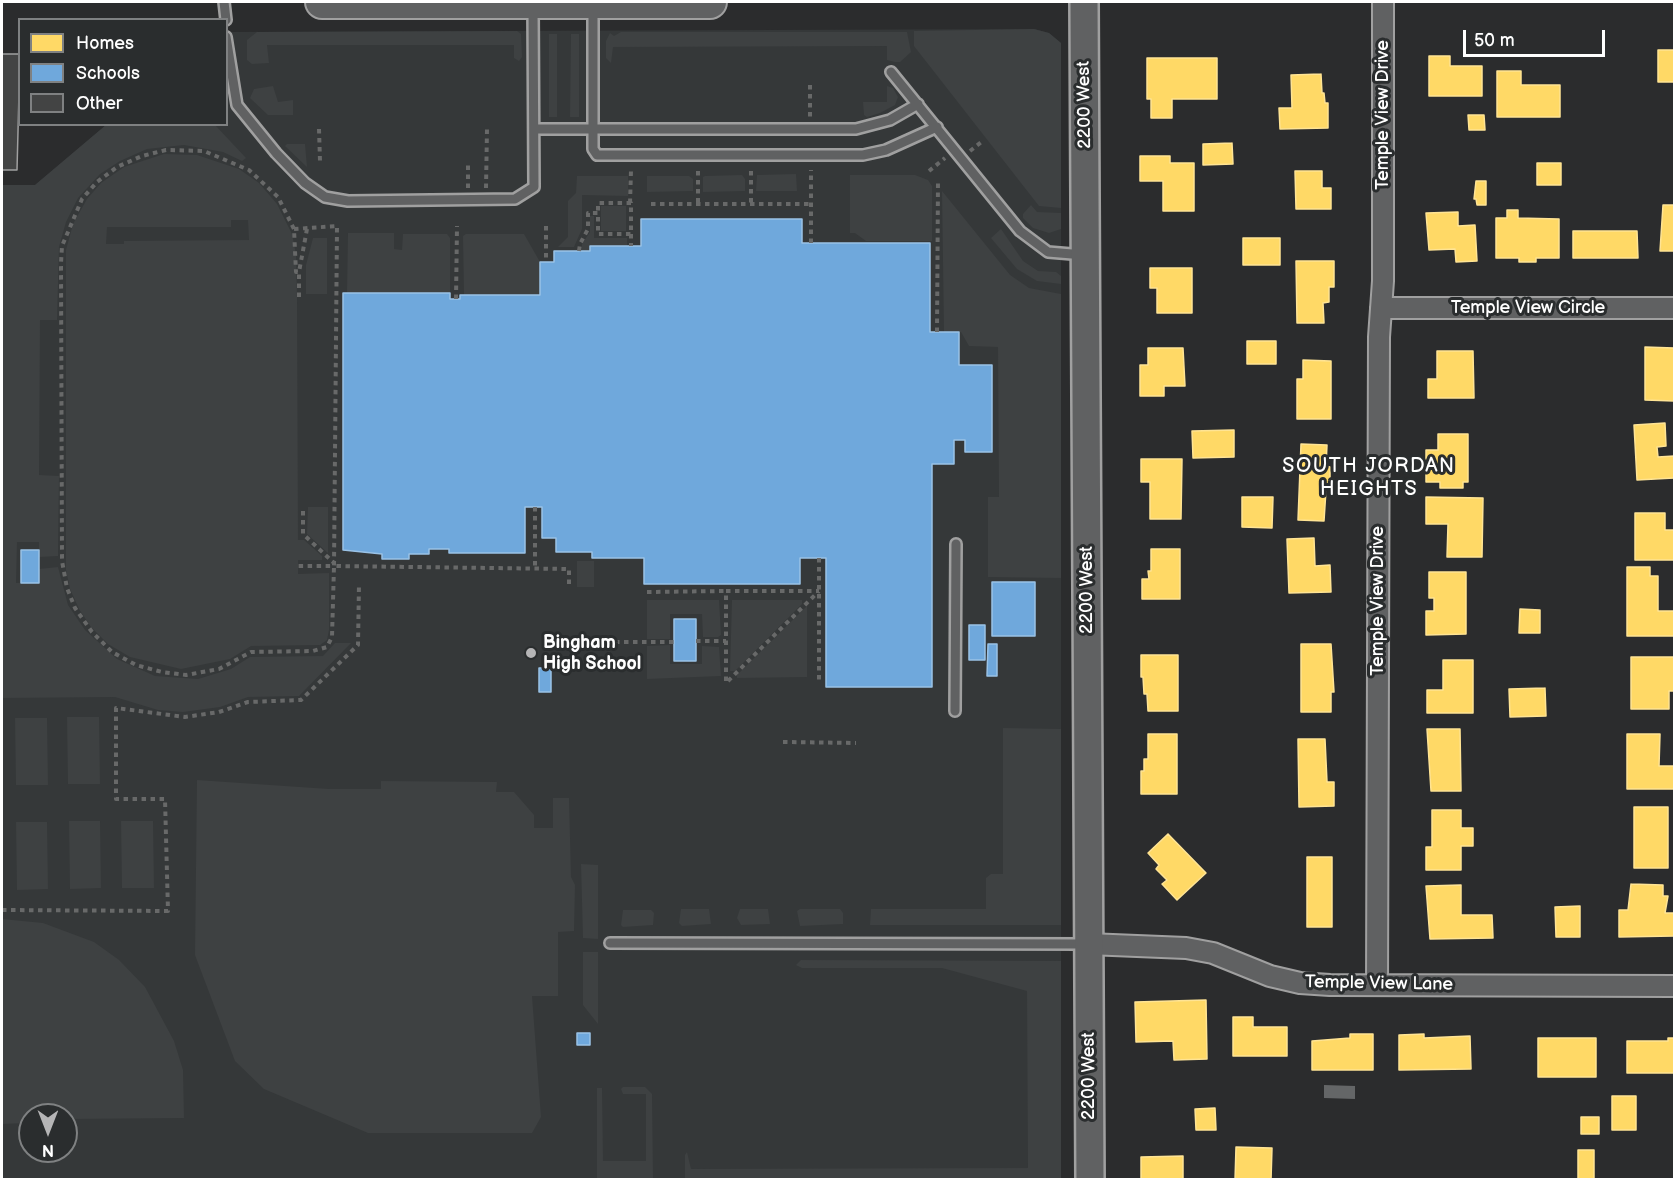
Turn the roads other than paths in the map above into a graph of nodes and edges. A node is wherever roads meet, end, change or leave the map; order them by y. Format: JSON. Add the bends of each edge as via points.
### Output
{"nodes":[{"id":1,"x":224,"y":2,"type":"edge"},
{"id":2,"x":322,"y":2,"type":"edge"},
{"id":3,"x":710,"y":2,"type":"edge"},
{"id":4,"x":1084,"y":2,"type":"edge"},
{"id":5,"x":1383,"y":2,"type":"edge"},
{"id":6,"x":533,"y":3,"type":"junction"},
{"id":7,"x":593,"y":3,"type":"edge"},
{"id":8,"x":226,"y":18,"type":"edge"},
{"id":9,"x":228,"y":49,"type":"edge"},
{"id":10,"x":891,"y":72,"type":"dead end"},
{"id":11,"x":918,"y":104,"type":"junction"},
{"id":12,"x":937,"y":127,"type":"junction"},
{"id":13,"x":535,"y":129,"type":"junction"},
{"id":14,"x":593,"y":130,"type":"junction"},
{"id":15,"x":1086,"y":255,"type":"junction"},
{"id":16,"x":1381,"y":308,"type":"junction"},
{"id":17,"x":1674,"y":308,"type":"edge"},
{"id":18,"x":956,"y":544,"type":"dead end"},
{"id":19,"x":955,"y":711,"type":"dead end"},
{"id":20,"x":610,"y":943,"type":"dead end"},
{"id":21,"x":1088,"y":944,"type":"junction"},
{"id":22,"x":1377,"y":985,"type":"junction"},
{"id":23,"x":1674,"y":986,"type":"edge"},
{"id":24,"x":1090,"y":1179,"type":"edge"}],
"edges":[{"from":1,"to":8,"type":"lane"},
{"from":2,"to":6,"type":"main road"},
{"from":3,"to":7,"type":"main road"},
{"from":4,"to":15,"type":"street","name":"2200 West"},
{"from":5,"to":16,"type":"street","name":"Temple View Drive"},
{"from":6,"to":7,"type":"main road"},
{"from":6,"to":13,"type":"lane"},
{"from":7,"to":14,"type":"lane"},
{"from":9,"to":13,"type":"lane","via":[[237,105],[305,183],[325,197],[348,201],[515,199],[534,188]]},
{"from":10,"to":11,"type":"lane"},
{"from":11,"to":12,"type":"lane"},
{"from":11,"to":14,"type":"lane","via":[[890,120],[856,129]]},
{"from":12,"to":14,"type":"lane","via":[[886,150],[863,155],[811,156],[601,156],[593,152]]},
{"from":12,"to":15,"type":"lane","via":[[1020,231],[1048,252]]},
{"from":13,"to":14,"type":"lane"},
{"from":15,"to":21,"type":"street","name":"2200 West"},
{"from":16,"to":17,"type":"street","name":"Temple View Circle"},
{"from":16,"to":22,"type":"street","name":"Temple View Drive"},
{"from":18,"to":19,"type":"lane"},
{"from":20,"to":21,"type":"lane"},
{"from":21,"to":22,"type":"street","name":"Temple View Lane","via":[[1186,948],[1213,953],[1270,976],[1300,983]]},
{"from":21,"to":24,"type":"street","name":"2200 West"},
{"from":22,"to":23,"type":"street","name":"Temple View Lane"}]}
